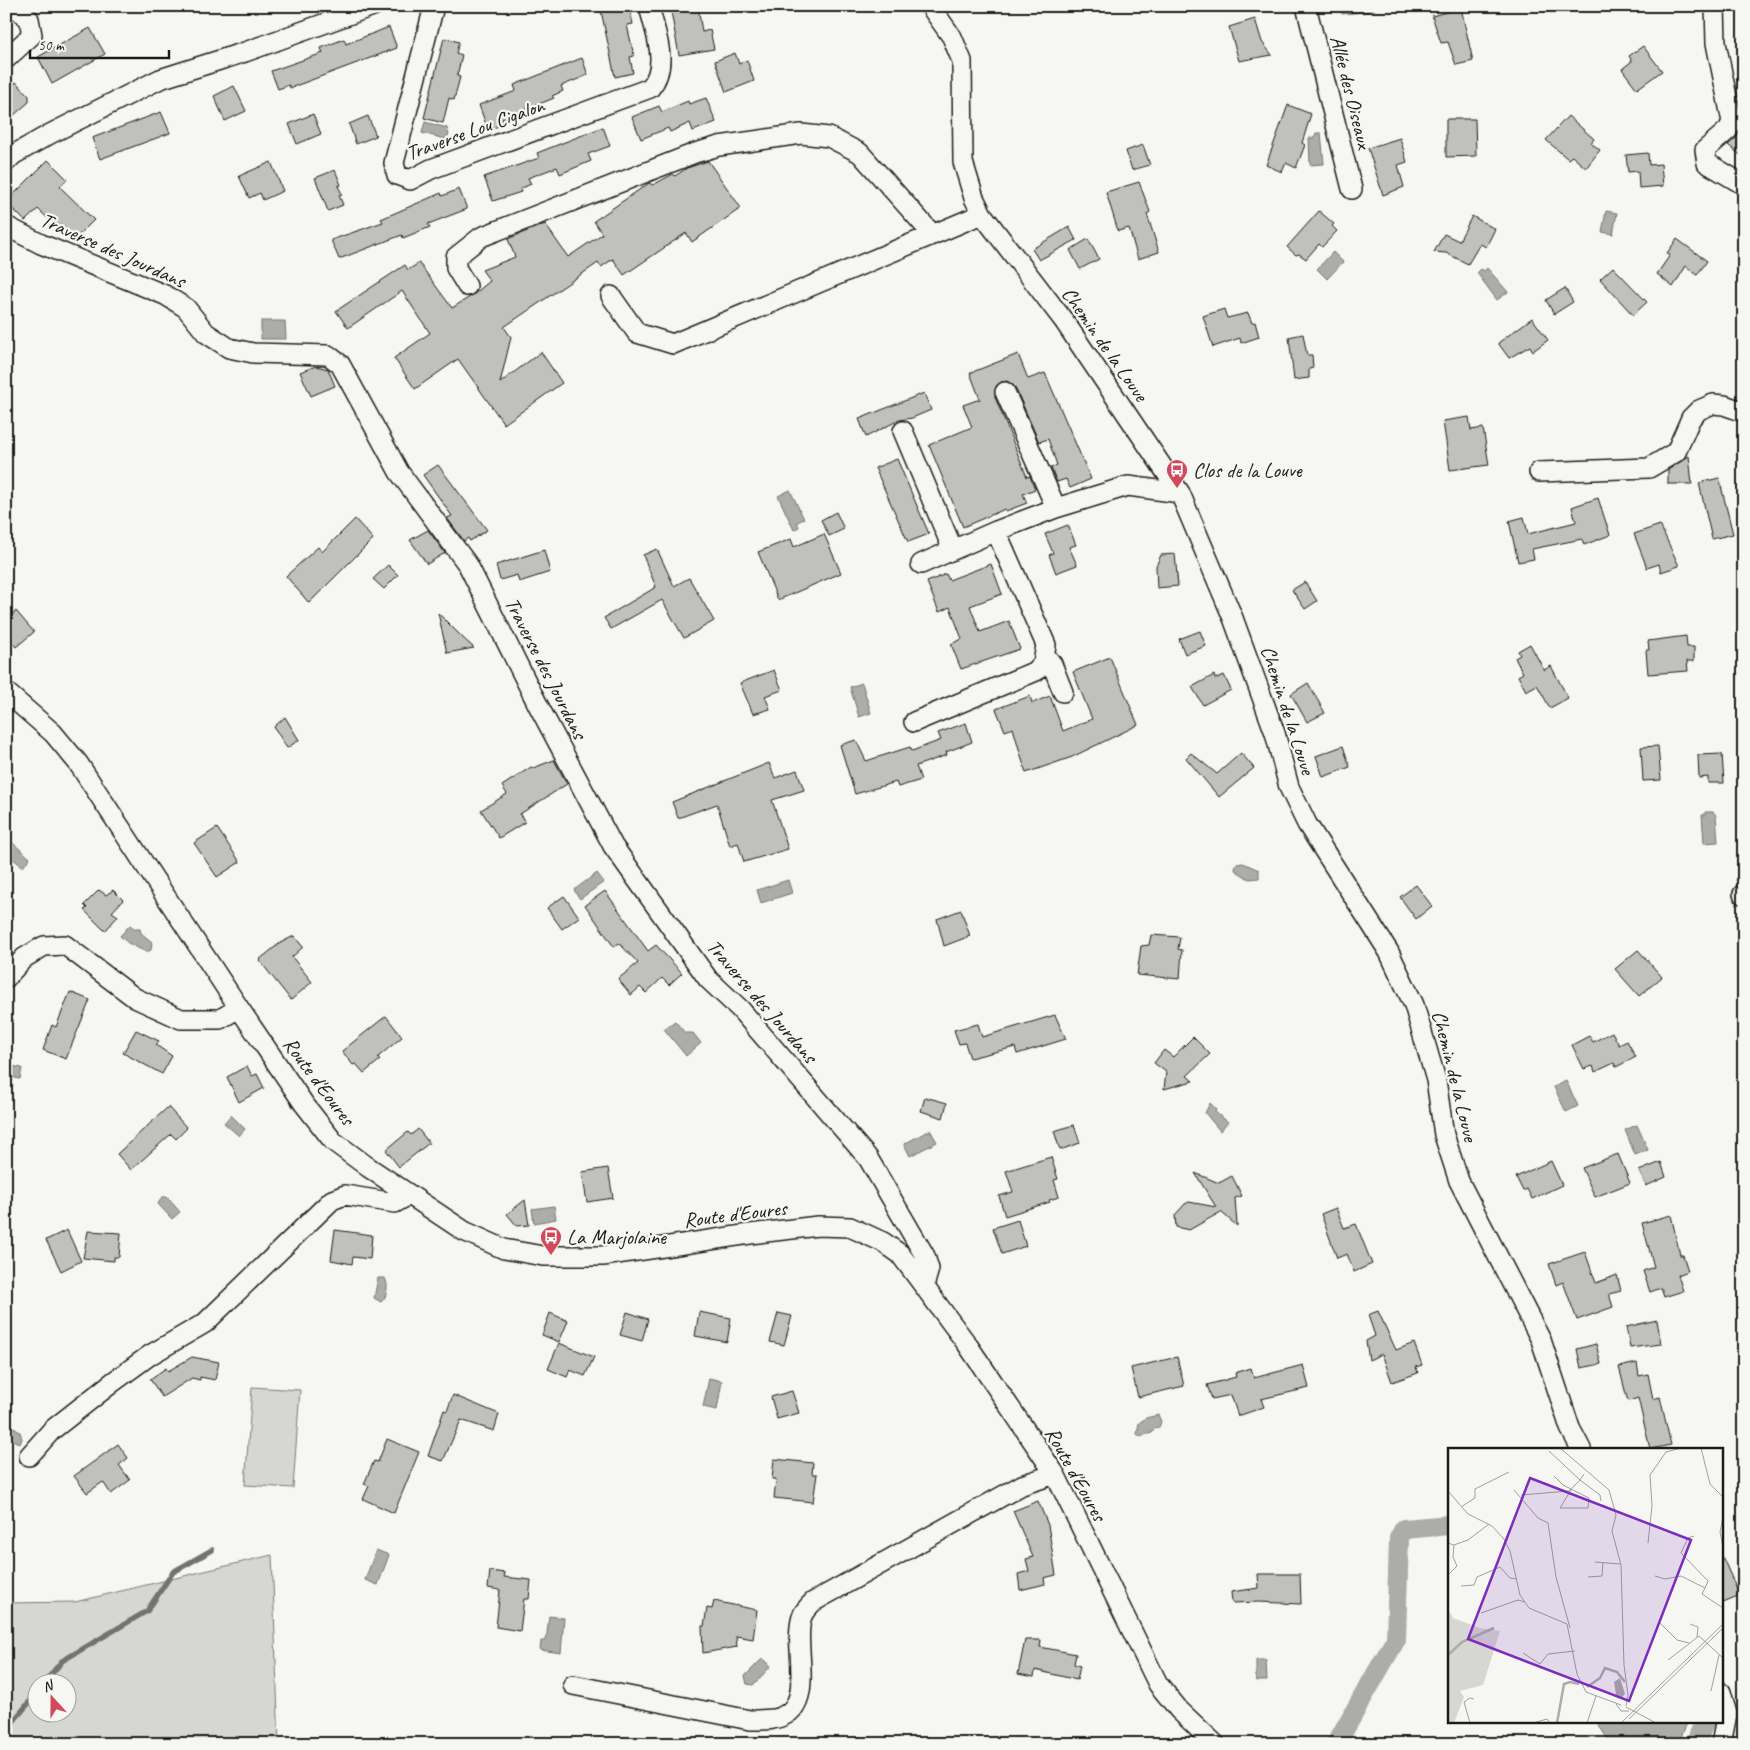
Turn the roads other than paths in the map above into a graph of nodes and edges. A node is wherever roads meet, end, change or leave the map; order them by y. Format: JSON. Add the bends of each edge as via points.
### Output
{"nodes":[{"id":1,"x":14,"y":6,"type":"edge"},
{"id":2,"x":373,"y":6,"type":"edge"},
{"id":3,"x":434,"y":6,"type":"edge"},
{"id":4,"x":649,"y":6,"type":"edge"},
{"id":5,"x":930,"y":6,"type":"edge"},
{"id":6,"x":1306,"y":6,"type":"edge"},
{"id":7,"x":1715,"y":6,"type":"edge"},
{"id":8,"x":6,"y":59,"type":"edge"},
{"id":9,"x":6,"y":162,"type":"edge"},
{"id":10,"x":1744,"y":185,"type":"edge"},
{"id":11,"x":1352,"y":189,"type":"dead end"},
{"id":12,"x":982,"y":214,"type":"junction"},
{"id":13,"x":6,"y":226,"type":"edge"},
{"id":14,"x":933,"y":236,"type":"junction"},
{"id":15,"x":467,"y":286,"type":"dead end"},
{"id":16,"x":611,"y":296,"type":"dead end"},
{"id":17,"x":1005,"y":392,"type":"dead end"},
{"id":18,"x":1744,"y":412,"type":"edge"},
{"id":19,"x":903,"y":431,"type":"dead end"},
{"id":20,"x":1539,"y":472,"type":"dead end"},
{"id":21,"x":1180,"y":493,"type":"junction"},
{"id":22,"x":1056,"y":508,"type":"junction"},
{"id":23,"x":996,"y":531,"type":"junction"},
{"id":24,"x":953,"y":550,"type":"junction"},
{"id":25,"x":921,"y":564,"type":"dead end"},
{"id":26,"x":1044,"y":655,"type":"junction"},
{"id":27,"x":6,"y":692,"type":"edge"},
{"id":28,"x":1063,"y":692,"type":"dead end"},
{"id":29,"x":914,"y":722,"type":"dead end"},
{"id":30,"x":6,"y":978,"type":"edge"},
{"id":31,"x":239,"y":1008,"type":"junction"},
{"id":32,"x":409,"y":1195,"type":"junction"},
{"id":33,"x":924,"y":1286,"type":"junction"},
{"id":34,"x":1580,"y":1448,"type":"edge"},
{"id":35,"x":30,"y":1456,"type":"dead end"},
{"id":36,"x":1055,"y":1474,"type":"junction"},
{"id":37,"x":573,"y":1685,"type":"dead end"},
{"id":38,"x":1722,"y":1696,"type":"edge"},
{"id":39,"x":1723,"y":1742,"type":"edge"},
{"id":40,"x":1215,"y":1744,"type":"edge"}],
"edges":[{"from":1,"to":8,"type":"street","via":[[29,19],[32,35]]},
{"from":2,"to":9,"type":"street","via":[[160,79],[50,134]]},
{"from":3,"to":4,"type":"street","name":"Traverse Lou Cigalon","via":[[394,163],[397,175],[410,180],[431,169],[650,88],[658,79],[662,64]]},
{"from":5,"to":12,"type":"street","name":"Chemin de la Louve","via":[[952,37],[962,61],[963,162]]},
{"from":6,"to":11,"type":"street","name":"Allée des Oiseaux"},
{"from":7,"to":10,"type":"street","via":[[1716,44],[1732,122],[1728,130],[1705,150],[1707,163]]},
{"from":12,"to":14,"type":"street"},
{"from":12,"to":21,"type":"street","name":"Chemin de la Louve","via":[[1064,321]]},
{"from":13,"to":33,"type":"street","name":"Traverse des Jourdans","via":[[165,296],[186,308],[206,333],[229,348],[252,353],[328,355],[340,364],[399,472],[468,565],[614,846],[708,978],[740,1009],[868,1158],[925,1256],[929,1269]]},
{"from":14,"to":15,"type":"street","via":[[860,153],[829,137],[801,134],[719,146],[695,153],[481,237],[456,257],[456,268]]},
{"from":14,"to":16,"type":"street","via":[[673,344],[638,334]]},
{"from":17,"to":22,"type":"street"},
{"from":18,"to":20,"type":"street","via":[[1713,404],[1699,410],[1691,418],[1676,452],[1649,468]]},
{"from":19,"to":24,"type":"street"},
{"from":21,"to":22,"type":"street","via":[[1128,486]]},
{"from":21,"to":34,"type":"street","name":"Chemin de la Louve","via":[[1233,618],[1275,733],[1289,787],[1308,824],[1389,952],[1414,1005],[1436,1080],[1444,1135],[1460,1181],[1541,1340]]},
{"from":22,"to":23,"type":"street"},
{"from":23,"to":24,"type":"street"},
{"from":23,"to":26,"type":"street","via":[[1046,645]]},
{"from":24,"to":25,"type":"street"},
{"from":26,"to":28,"type":"street","via":[[1052,664]]},
{"from":26,"to":29,"type":"street","via":[[1044,663],[1036,671]]},
{"from":27,"to":31,"type":"street","name":"Route d'Eoures","via":[[54,733],[78,762]]},
{"from":30,"to":31,"type":"street","via":[[24,958],[44,946],[65,946],[135,998],[181,1019],[220,1019]]},
{"from":31,"to":32,"type":"street","name":"Route d'Eoures","via":[[333,1141]]},
{"from":32,"to":33,"type":"street","name":"Route d'Eoures","via":[[464,1231],[504,1249],[543,1256],[602,1256],[818,1226],[850,1227],[900,1254]]},
{"from":32,"to":35,"type":"street","via":[[395,1203],[345,1195],[332,1200],[204,1323],[150,1355],[106,1388],[52,1430]]},
{"from":33,"to":36,"type":"street","name":"Route d'Eoures"},
{"from":36,"to":37,"type":"street","via":[[1022,1485],[813,1602],[803,1613],[800,1631],[800,1694],[793,1710],[775,1719],[750,1720]]},
{"from":36,"to":40,"type":"street","name":"Route d'Eoures","via":[[1158,1684],[1179,1710]]},
{"from":38,"to":39,"type":"street","via":[[1726,1714]]}]}
